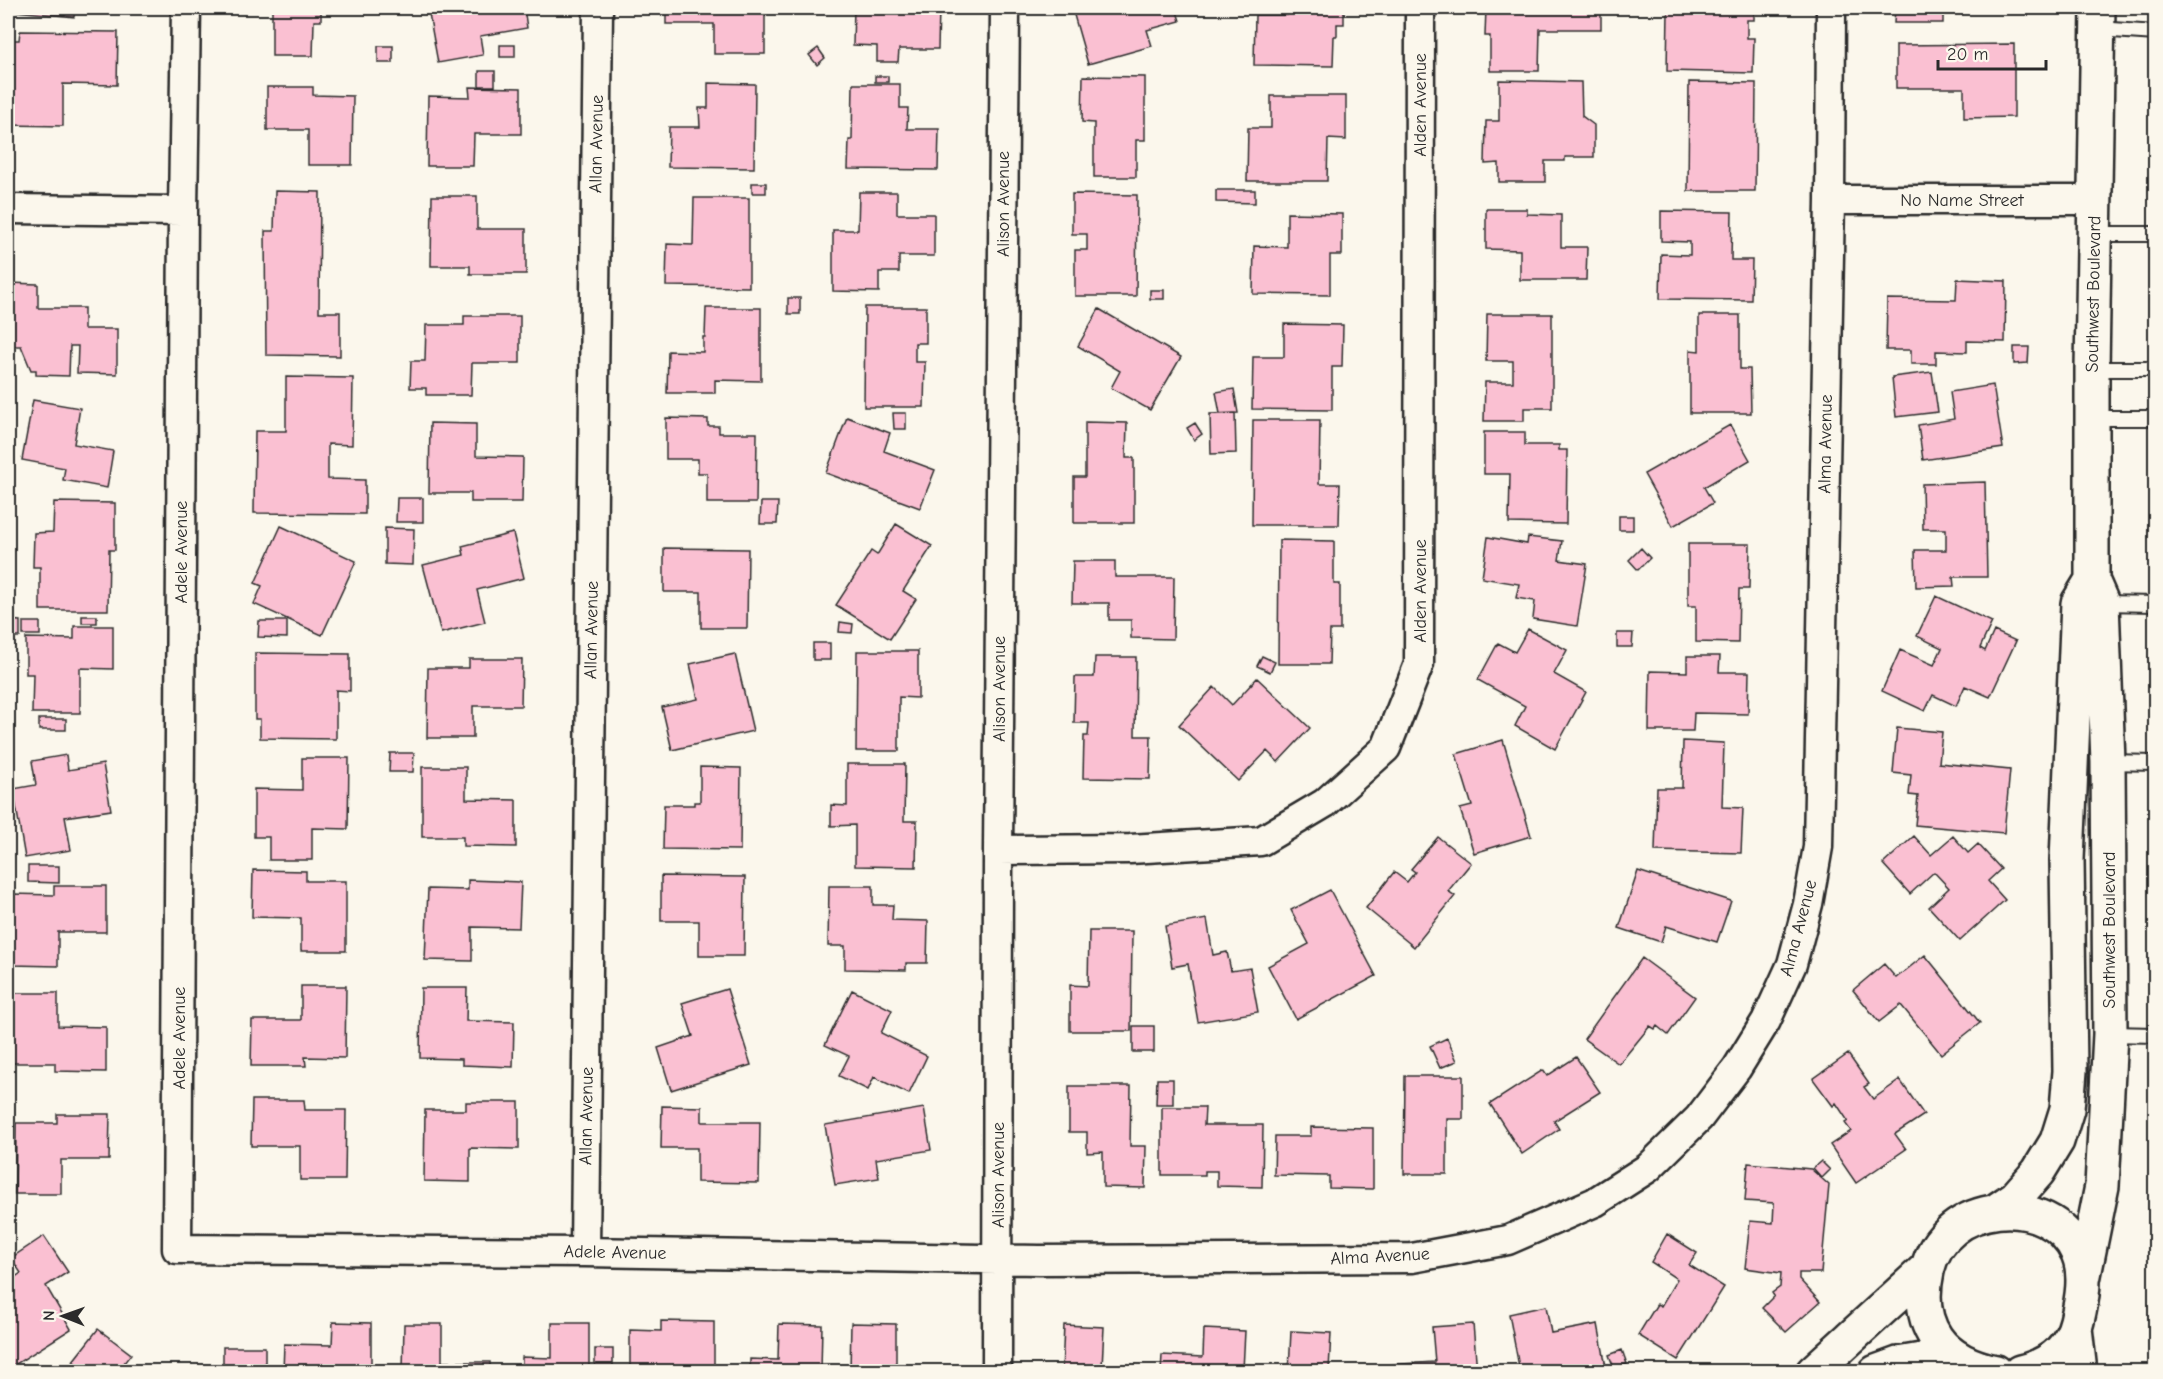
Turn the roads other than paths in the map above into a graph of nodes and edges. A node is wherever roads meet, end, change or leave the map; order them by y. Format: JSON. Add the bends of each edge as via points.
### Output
{"nodes":[{"id":1,"x":186,"y":8,"type":"edge"},
{"id":2,"x":598,"y":8,"type":"edge"},
{"id":3,"x":1005,"y":8,"type":"edge"},
{"id":4,"x":1420,"y":8,"type":"edge"},
{"id":5,"x":1831,"y":8,"type":"edge"},
{"id":6,"x":2098,"y":18,"type":"edge"},
{"id":7,"x":2156,"y":33,"type":"edge"},
{"id":8,"x":1830,"y":200,"type":"junction"},
{"id":9,"x":2095,"y":200,"type":"junction"},
{"id":10,"x":8,"y":208,"type":"edge"},
{"id":11,"x":183,"y":211,"type":"junction"},
{"id":12,"x":2094,"y":234,"type":"junction"},
{"id":13,"x":2156,"y":234,"type":"edge"},
{"id":14,"x":2092,"y":369,"type":"junction"},
{"id":15,"x":2156,"y":369,"type":"edge"},
{"id":16,"x":2092,"y":418,"type":"junction"},
{"id":17,"x":2156,"y":418,"type":"edge"},
{"id":18,"x":2097,"y":592,"type":"junction"},
{"id":19,"x":2156,"y":604,"type":"edge"},
{"id":20,"x":2108,"y":762,"type":"junction"},
{"id":21,"x":2156,"y":763,"type":"edge"},
{"id":22,"x":998,"y":850,"type":"junction"},
{"id":23,"x":2110,"y":1034,"type":"junction"},
{"id":24,"x":2156,"y":1035,"type":"edge"},
{"id":25,"x":1997,"y":1210,"type":"junction"},
{"id":26,"x":585,"y":1252,"type":"junction"},
{"id":27,"x":998,"y":1259,"type":"junction"},
{"id":28,"x":1928,"y":1267,"type":"junction"},
{"id":29,"x":2083,"y":1280,"type":"junction"},
{"id":30,"x":2075,"y":1328,"type":"junction"},
{"id":31,"x":1951,"y":1355,"type":"junction"},
{"id":32,"x":997,"y":1371,"type":"edge"},
{"id":33,"x":1813,"y":1371,"type":"edge"},
{"id":34,"x":1876,"y":1371,"type":"edge"},
{"id":35,"x":1988,"y":1371,"type":"edge"},
{"id":36,"x":2020,"y":1371,"type":"edge"},
{"id":37,"x":2080,"y":1371,"type":"edge"}],
"edges":[{"from":1,"to":11,"type":"street","name":"Adele Avenue"},
{"from":2,"to":26,"type":"street","name":"Allan Avenue"},
{"from":3,"to":22,"type":"street","name":"Alison Avenue"},
{"from":4,"to":22,"type":"street","name":"Alden Avenue","via":[[1419,664],[1386,748],[1325,803],[1261,841],[1130,849]]},
{"from":5,"to":8,"type":"street","name":"Alma Avenue"},
{"from":6,"to":7,"type":"lane"},
{"from":6,"to":9,"type":"street","name":"Southwest Boulevard"},
{"from":8,"to":9,"type":"street","name":"No Name Street"},
{"from":8,"to":27,"type":"street","name":"Alma Avenue","via":[[1818,848],[1792,964],[1766,1022],[1699,1118],[1639,1174],[1595,1202],[1508,1240],[1412,1258]]},
{"from":9,"to":12,"type":"street","name":"Southwest Boulevard"},
{"from":10,"to":11,"type":"street"},
{"from":11,"to":26,"type":"street","name":"Adele Avenue","via":[[177,1249]]},
{"from":12,"to":13,"type":"lane"},
{"from":12,"to":14,"type":"street","name":"Southwest Boulevard"},
{"from":14,"to":15,"type":"lane"},
{"from":14,"to":16,"type":"street","name":"Southwest Boulevard"},
{"from":16,"to":17,"type":"lane"},
{"from":16,"to":18,"type":"street","name":"Southwest Boulevard"},
{"from":18,"to":19,"type":"lane"},
{"from":18,"to":20,"type":"street","name":"Southwest Boulevard"},
{"from":18,"to":25,"type":"street","name":"Southwest Boulevard","via":[[2078,603],[2067,860],[2067,1109],[2057,1141],[2038,1172],[2016,1197]]},
{"from":20,"to":21,"type":"lane"},
{"from":20,"to":23,"type":"street","name":"Southwest Boulevard"},
{"from":22,"to":27,"type":"street","name":"Alison Avenue"},
{"from":23,"to":24,"type":"lane"},
{"from":23,"to":29,"type":"street","name":"Southwest Boulevard","via":[[2102,1186]]},
{"from":25,"to":28,"type":"street","via":[[1960,1222],[1936,1248]]},
{"from":25,"to":29,"type":"street","via":[[2038,1217],[2059,1229],[2071,1240],[2079,1256]]},
{"from":26,"to":27,"type":"street","name":"Adele Avenue"},
{"from":27,"to":32,"type":"street","name":"Alison Avenue"},
{"from":28,"to":31,"type":"street","via":[[1924,1307],[1931,1330]]},
{"from":28,"to":33,"type":"street"},
{"from":29,"to":30,"type":"street","name":"Southwest Boulevard"},
{"from":30,"to":36,"type":"street","via":[[2053,1359]]},
{"from":30,"to":37,"type":"street"},
{"from":31,"to":34,"type":"street"},
{"from":31,"to":35,"type":"street"}]}
